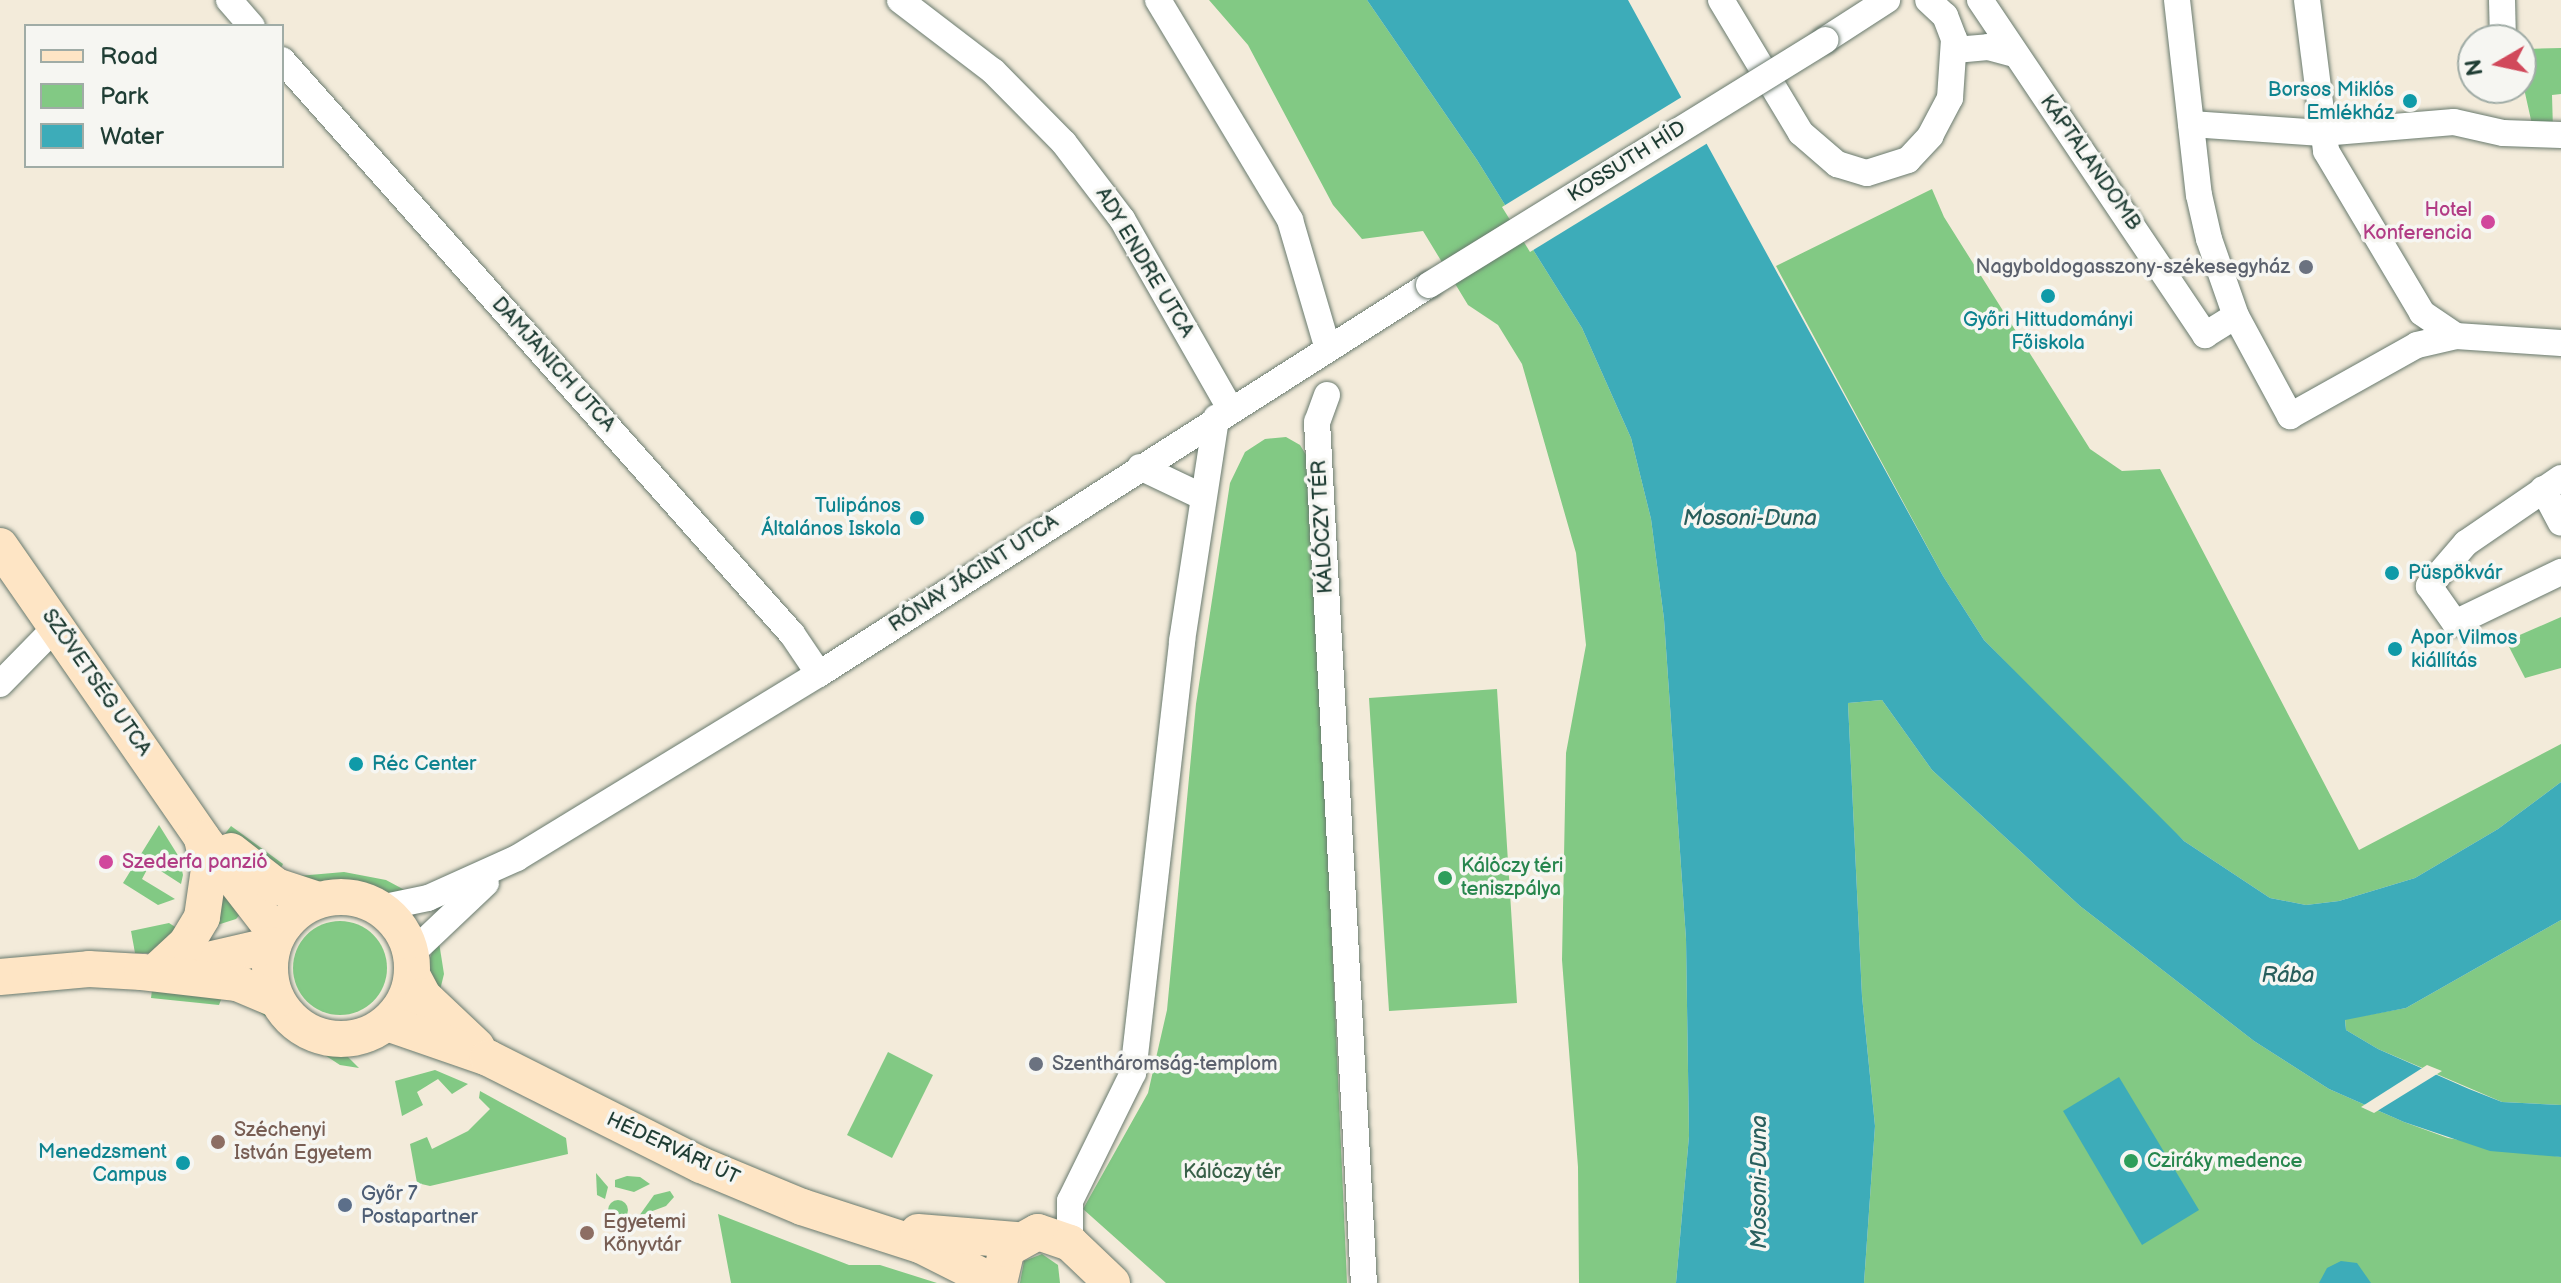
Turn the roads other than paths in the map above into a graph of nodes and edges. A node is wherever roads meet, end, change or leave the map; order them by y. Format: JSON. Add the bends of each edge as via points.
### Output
{"nodes":[{"id":1,"x":229,"y":0,"type":"edge"},
{"id":2,"x":900,"y":0,"type":"edge"},
{"id":3,"x":1158,"y":0,"type":"edge"},
{"id":4,"x":1721,"y":0,"type":"edge"},
{"id":5,"x":1887,"y":0,"type":"edge"},
{"id":6,"x":1928,"y":0,"type":"edge"},
{"id":7,"x":1980,"y":0,"type":"edge"},
{"id":8,"x":2177,"y":0,"type":"edge"},
{"id":9,"x":2307,"y":0,"type":"edge"},
{"id":10,"x":2502,"y":0,"type":"edge"},
{"id":11,"x":250,"y":24,"type":"edge"},
{"id":12,"x":2503,"y":24,"type":"edge"},
{"id":13,"x":1955,"y":50,"type":"junction"},
{"id":14,"x":2015,"y":54,"type":"junction"},
{"id":15,"x":284,"y":62,"type":"edge"},
{"id":16,"x":2191,"y":124,"type":"junction"},
{"id":17,"x":2322,"y":133,"type":"junction"},
{"id":18,"x":2561,"y":135,"type":"edge"},
{"id":19,"x":1429,"y":285,"type":"joint"},
{"id":20,"x":2236,"y":316,"type":"junction"},
{"id":21,"x":2456,"y":336,"type":"junction"},
{"id":22,"x":2561,"y":343,"type":"edge"},
{"id":23,"x":1328,"y":349,"type":"junction"},
{"id":24,"x":1327,"y":395,"type":"dead end"},
{"id":25,"x":1224,"y":414,"type":"junction"},
{"id":26,"x":1140,"y":467,"type":"junction"},
{"id":27,"x":2552,"y":484,"type":"edge"},
{"id":28,"x":1201,"y":496,"type":"junction"},
{"id":29,"x":2561,"y":523,"type":"edge"},
{"id":30,"x":0,"y":546,"type":"edge"},
{"id":31,"x":2561,"y":572,"type":"edge"},
{"id":32,"x":57,"y":626,"type":"junction"},
{"id":33,"x":819,"y":674,"type":"junction"},
{"id":34,"x":0,"y":684,"type":"edge"},
{"id":35,"x":198,"y":828,"type":"junction"},
{"id":36,"x":517,"y":858,"type":"junction"},
{"id":37,"x":318,"y":900,"type":"junction"},
{"id":38,"x":380,"y":908,"type":"junction"},
{"id":39,"x":275,"y":940,"type":"junction"},
{"id":40,"x":412,"y":965,"type":"junction"},
{"id":41,"x":152,"y":970,"type":"junction"},
{"id":42,"x":0,"y":977,"type":"edge"},
{"id":43,"x":277,"y":1000,"type":"junction"},
{"id":44,"x":387,"y":1023,"type":"junction"},
{"id":45,"x":488,"y":1058,"type":"junction"},
{"id":46,"x":863,"y":1227,"type":"junction"},
{"id":47,"x":1016,"y":1240,"type":"junction"},
{"id":48,"x":1077,"y":1260,"type":"edge"},
{"id":49,"x":997,"y":1283,"type":"edge"},
{"id":50,"x":1112,"y":1283,"type":"edge"},
{"id":51,"x":1364,"y":1283,"type":"edge"}],
"edges":[{"from":1,"to":11,"type":"street"},
{"from":2,"to":25,"type":"street","name":"ADY ENDRE UTCA","via":[[993,71],[1064,143],[1122,219]]},
{"from":3,"to":23,"type":"street","via":[[1290,220]]},
{"from":4,"to":13,"type":"street","via":[[1801,133],[1826,157],[1857,171],[1897,167],[1930,136],[1950,98]]},
{"from":5,"to":19,"type":"street","name":"KOSSUTH HÍD","bridge":true},
{"from":6,"to":13,"type":"street","via":[[1945,16]]},
{"from":7,"to":14,"type":"street","name":"KÁPTALANDOMB"},
{"from":8,"to":16,"type":"street"},
{"from":9,"to":17,"type":"street"},
{"from":10,"to":12,"type":"street"},
{"from":13,"to":14,"type":"street","via":[[1988,47]]},
{"from":14,"to":20,"type":"street","name":"KÁPTALANDOMB","via":[[2205,335]]},
{"from":15,"to":33,"type":"street","name":"DAMJANICH UTCA","via":[[792,634]]},
{"from":16,"to":17,"type":"street"},
{"from":16,"to":20,"type":"street","via":[[2209,239]]},
{"from":17,"to":18,"type":"street","via":[[2454,122],[2503,133]]},
{"from":17,"to":21,"type":"street","via":[[2326,151],[2422,313]]},
{"from":19,"to":23,"type":"street","name":"RÓNAY JÁCINT UTCA"},
{"from":20,"to":21,"type":"street","via":[[2290,416],[2417,345]]},
{"from":21,"to":22,"type":"street"},
{"from":23,"to":25,"type":"street","name":"RÓNAY JÁCINT UTCA"},
{"from":24,"to":51,"type":"street","name":"KÁLÓCZY TÉR","via":[[1317,422]]},
{"from":25,"to":26,"type":"street","name":"RÓNAY JÁCINT UTCA"},
{"from":25,"to":28,"type":"street"},
{"from":26,"to":28,"type":"street"},
{"from":26,"to":33,"type":"street","name":"RÓNAY JÁCINT UTCA"},
{"from":27,"to":29,"type":"street"},
{"from":27,"to":31,"type":"street","via":[[2466,543],[2429,586],[2455,623]]},
{"from":28,"to":48,"type":"street","via":[[1133,1073],[1070,1201]]},
{"from":30,"to":32,"type":"street","name":"SZÖVETSÉG UTCA"},
{"from":32,"to":34,"type":"street"},
{"from":32,"to":35,"type":"street","name":"SZÖVETSÉG UTCA"},
{"from":33,"to":36,"type":"street","name":"RÓNAY JÁCINT UTCA"},
{"from":35,"to":37,"type":"street","name":"SZÖVETSÉG UTCA","via":[[276,886]]},
{"from":35,"to":39,"type":"street","name":"SZÖVETSÉG UTCA"},
{"from":35,"to":41,"type":"street","via":[[209,869],[202,917],[186,944]]},
{"from":36,"to":38,"type":"street","name":"RÓNAY JÁCINT UTCA","via":[[428,898]]},
{"from":36,"to":40,"type":"street","name":"RÓNAY JÁCINT UTCA"},
{"from":37,"to":38,"type":"street","via":[[350,898]]},
{"from":37,"to":39,"type":"street","via":[[288,920]]},
{"from":38,"to":40,"type":"street","via":[[405,936]]},
{"from":39,"to":41,"type":"street","via":[[209,962]]},
{"from":39,"to":43,"type":"street","via":[[269,963]]},
{"from":40,"to":44,"type":"street","via":[[400,1009]]},
{"from":40,"to":45,"type":"street","name":"HÉDERVÁRI ÚT","via":[[423,996]]},
{"from":41,"to":42,"type":"street"},
{"from":41,"to":43,"type":"street","via":[[237,983]]},
{"from":43,"to":44,"type":"street","via":[[295,1023],[320,1037],[359,1038]]},
{"from":44,"to":45,"type":"street","name":"HÉDERVÁRI ÚT"},
{"from":45,"to":46,"type":"street","name":"HÉDERVÁRI ÚT","via":[[701,1165]]},
{"from":46,"to":47,"type":"street","name":"HÉDERVÁRI ÚT"},
{"from":46,"to":49,"type":"street","name":"HÉDERVÁRI ÚT","via":[[961,1262]]},
{"from":47,"to":48,"type":"street","via":[[1038,1232]]},
{"from":47,"to":49,"type":"street","via":[[1000,1260]]},
{"from":48,"to":50,"type":"street"}]}
